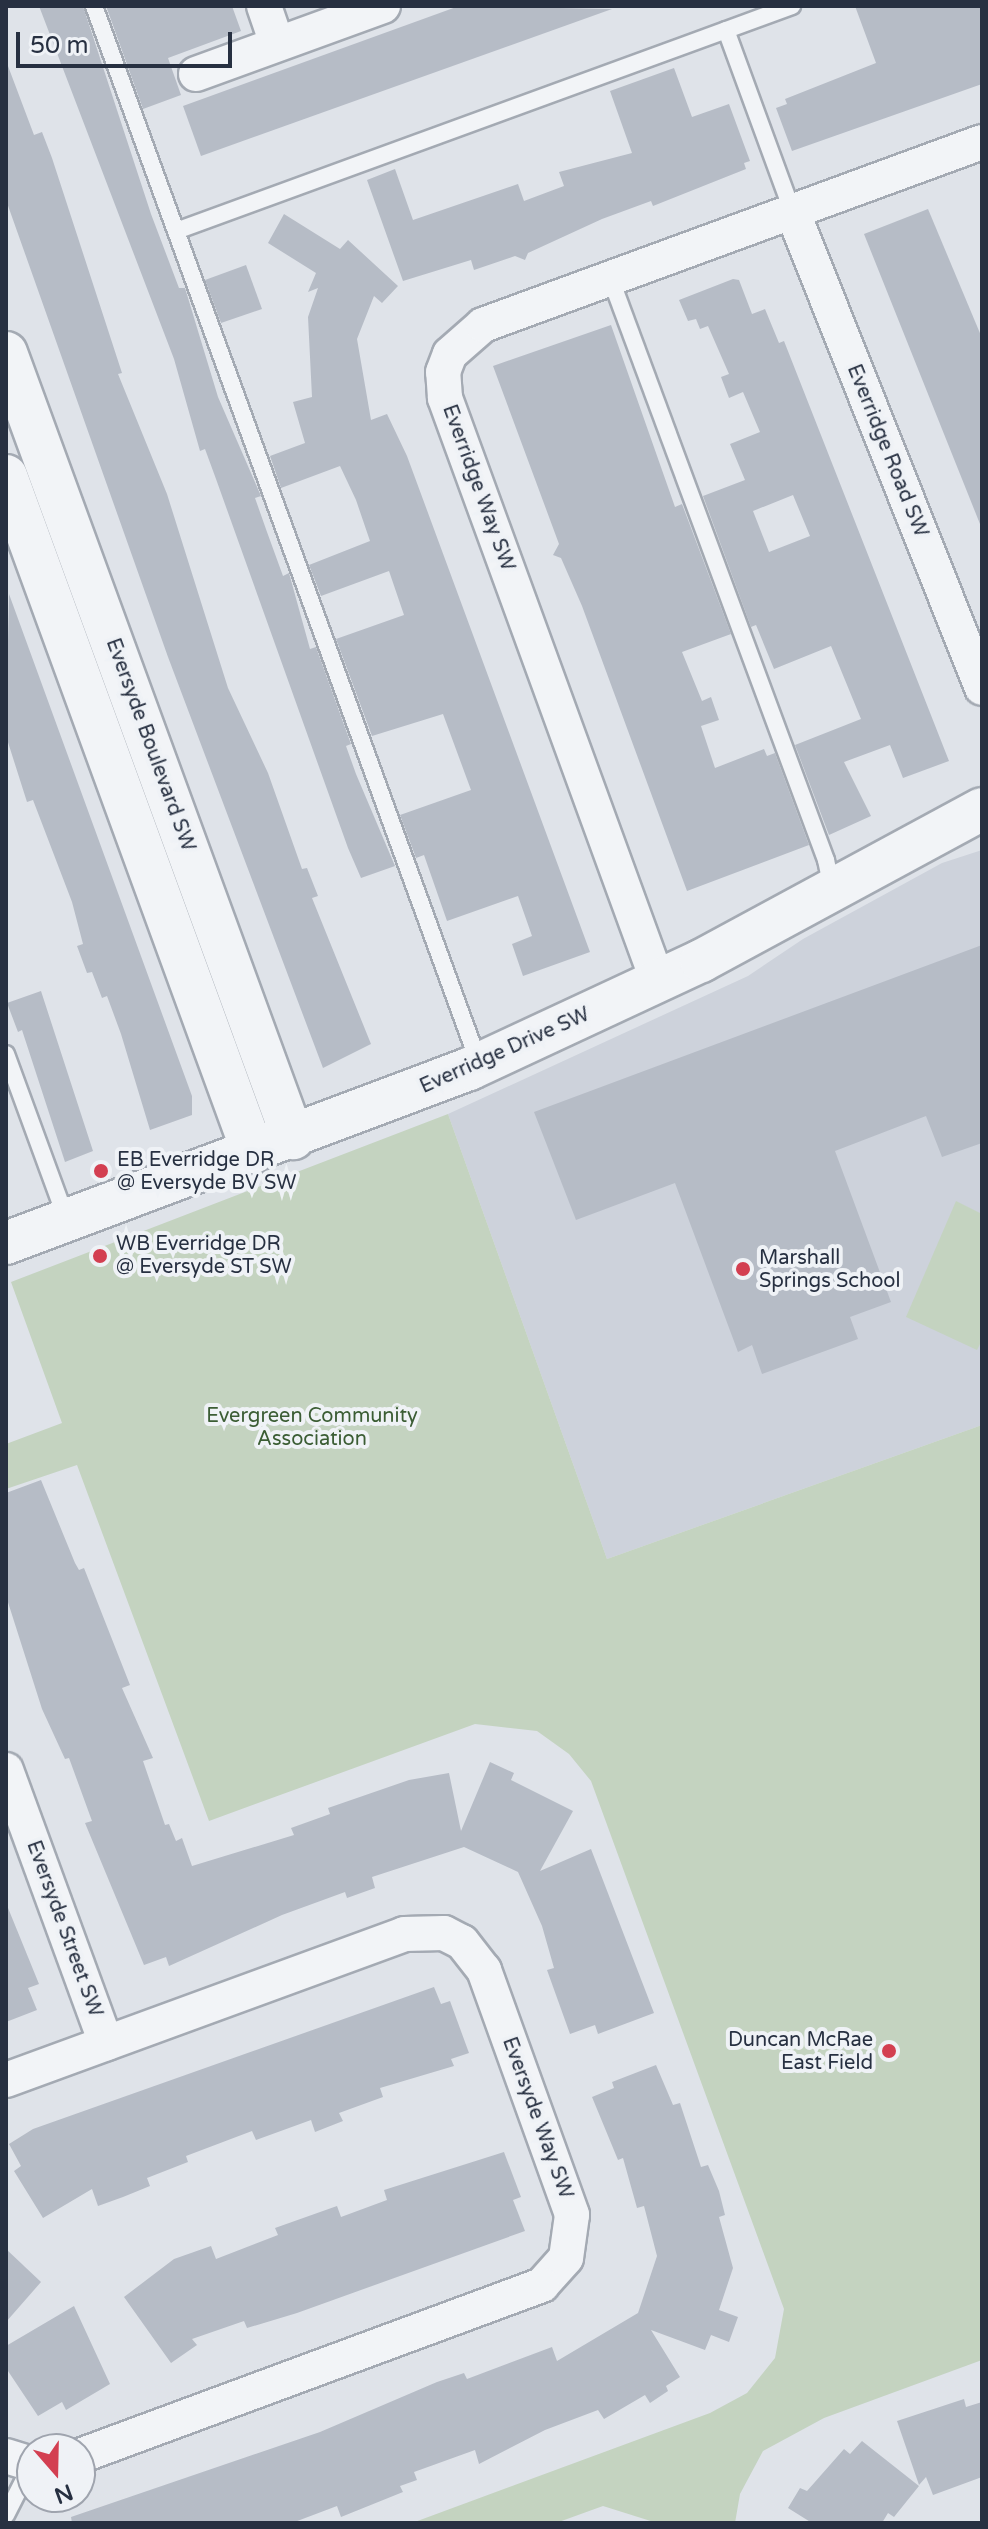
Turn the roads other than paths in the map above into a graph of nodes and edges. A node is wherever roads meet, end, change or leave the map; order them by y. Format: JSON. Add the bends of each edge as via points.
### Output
{"nodes":[{"id":1,"x":94,"y":6,"type":"edge"},
{"id":2,"x":264,"y":6,"type":"edge"},
{"id":3,"x":383,"y":6,"type":"edge"},
{"id":4,"x":792,"y":6,"type":"edge"},
{"id":5,"x":726,"y":30,"type":"junction"},
{"id":6,"x":277,"y":44,"type":"junction"},
{"id":7,"x":196,"y":74,"type":"dead end"},
{"id":8,"x":980,"y":148,"type":"edge"},
{"id":9,"x":793,"y":213,"type":"junction"},
{"id":10,"x":176,"y":231,"type":"junction"},
{"id":11,"x":610,"y":277,"type":"junction"},
{"id":12,"x":6,"y":353,"type":"edge"},
{"id":13,"x":14,"y":402,"type":"edge"},
{"id":14,"x":6,"y":476,"type":"edge"},
{"id":15,"x":982,"y":688,"type":"edge"},
{"id":16,"x":982,"y":809,"type":"edge"},
{"id":17,"x":833,"y":889,"type":"junction"},
{"id":18,"x":658,"y":982,"type":"junction"},
{"id":19,"x":6,"y":1054,"type":"edge"},
{"id":20,"x":479,"y":1065,"type":"junction"},
{"id":21,"x":293,"y":1138,"type":"junction"},
{"id":22,"x":253,"y":1152,"type":"junction"},
{"id":23,"x":67,"y":1220,"type":"junction"},
{"id":24,"x":6,"y":1243,"type":"edge"},
{"id":25,"x":6,"y":1770,"type":"edge"},
{"id":26,"x":106,"y":2043,"type":"junction"},
{"id":27,"x":6,"y":2080,"type":"edge"},
{"id":28,"x":96,"y":2450,"type":"edge"},
{"id":29,"x":16,"y":2495,"type":"edge"},
{"id":30,"x":6,"y":2515,"type":"edge"}],
"edges":[{"from":1,"to":10,"type":"lane"},
{"from":2,"to":6,"type":"street"},
{"from":3,"to":6,"type":"street"},
{"from":4,"to":5,"type":"lane"},
{"from":5,"to":9,"type":"lane"},
{"from":5,"to":10,"type":"lane"},
{"from":6,"to":7,"type":"street"},
{"from":8,"to":9,"type":"street","name":"Everridge Way SW"},
{"from":9,"to":11,"type":"street","name":"Everridge Way SW"},
{"from":9,"to":15,"type":"street","name":"Everridge Road SW"},
{"from":10,"to":20,"type":"lane"},
{"from":11,"to":17,"type":"lane"},
{"from":11,"to":18,"type":"street","name":"Everridge Way SW","via":[[470,332],[450,354],[442,386]]},
{"from":12,"to":13,"type":"street","name":"Eversyde Boulevard SW"},
{"from":13,"to":21,"type":"street","name":"Eversyde Boulevard SW"},
{"from":14,"to":22,"type":"street"},
{"from":16,"to":17,"type":"street","name":"Everridge Drive SW"},
{"from":17,"to":18,"type":"street","name":"Everridge Drive SW"},
{"from":18,"to":20,"type":"street","name":"Everridge Drive SW"},
{"from":19,"to":23,"type":"lane"},
{"from":20,"to":21,"type":"street","name":"Everridge Drive SW"},
{"from":21,"to":22,"type":"street","name":"Everridge Drive SW"},
{"from":22,"to":23,"type":"street","name":"Everridge Drive SW"},
{"from":23,"to":24,"type":"street","name":"Everridge Drive SW"},
{"from":25,"to":26,"type":"street","name":"Eversyde Street SW"},
{"from":26,"to":27,"type":"street","name":"Eversyde Way SW"},
{"from":26,"to":28,"type":"street","name":"Eversyde Way SW","via":[[404,1934],[444,1933],[462,1942],[484,1970],[572,2215],[573,2231],[566,2258],[542,2285]]},
{"from":29,"to":30,"type":"lane"}]}
